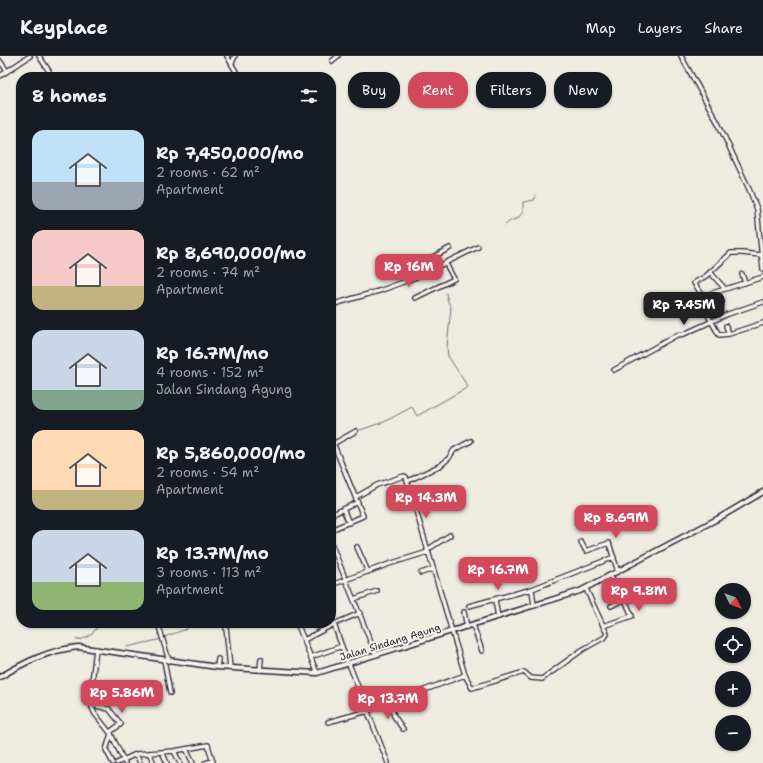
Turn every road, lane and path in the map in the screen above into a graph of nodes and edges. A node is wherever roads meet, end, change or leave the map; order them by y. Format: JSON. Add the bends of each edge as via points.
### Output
{"nodes":[{"id":1,"x":30,"y":56,"type":"edge"},
{"id":2,"x":39,"y":56,"type":"edge"},
{"id":3,"x":227,"y":56,"type":"edge"},
{"id":4,"x":235,"y":56,"type":"edge"},
{"id":5,"x":338,"y":56,"type":"edge"},
{"id":6,"x":681,"y":56,"type":"edge"},
{"id":7,"x":0,"y":61,"type":"edge"},
{"id":8,"x":332,"y":61,"type":"dead end"},
{"id":9,"x":232,"y":63,"type":"junction"},
{"id":10,"x":7,"y":71,"type":"junction"},
{"id":11,"x":48,"y":72,"type":"edge"},
{"id":12,"x":236,"y":72,"type":"edge"},
{"id":13,"x":0,"y":76,"type":"edge"},
{"id":14,"x":761,"y":222,"type":"edge"},
{"id":15,"x":478,"y":247,"type":"dead end"},
{"id":16,"x":450,"y":248,"type":"dead end"},
{"id":17,"x":762,"y":254,"type":"edge"},
{"id":18,"x":446,"y":264,"type":"junction"},
{"id":19,"x":434,"y":269,"type":"junction"},
{"id":20,"x":763,"y":269,"type":"edge"},
{"id":21,"x":710,"y":272,"type":"junction"},
{"id":22,"x":742,"y":274,"type":"dead end"},
{"id":23,"x":763,"y":277,"type":"edge"},
{"id":24,"x":745,"y":283,"type":"junction"},
{"id":25,"x":725,"y":289,"type":"junction"},
{"id":26,"x":703,"y":296,"type":"junction"},
{"id":27,"x":416,"y":298,"type":"dead end"},
{"id":28,"x":722,"y":302,"type":"dead end"},
{"id":29,"x":763,"y":302,"type":"edge"},
{"id":30,"x":336,"y":304,"type":"edge"},
{"id":31,"x":708,"y":312,"type":"junction"},
{"id":32,"x":712,"y":321,"type":"junction"},
{"id":33,"x":763,"y":323,"type":"edge"},
{"id":34,"x":726,"y":326,"type":"dead end"},
{"id":35,"x":729,"y":334,"type":"junction"},
{"id":36,"x":614,"y":370,"type":"dead end"},
{"id":37,"x":356,"y":431,"type":"dead end"},
{"id":38,"x":471,"y":441,"type":"dead end"},
{"id":39,"x":336,"y":444,"type":"edge"},
{"id":40,"x":336,"y":453,"type":"edge"},
{"id":41,"x":408,"y":481,"type":"junction"},
{"id":42,"x":763,"y":492,"type":"edge"},
{"id":43,"x":356,"y":497,"type":"junction"},
{"id":44,"x":358,"y":502,"type":"junction"},
{"id":45,"x":343,"y":509,"type":"junction"},
{"id":46,"x":336,"y":512,"type":"edge"},
{"id":47,"x":348,"y":521,"type":"junction"},
{"id":48,"x":336,"y":527,"type":"edge"},
{"id":49,"x":450,"y":535,"type":"dead end"},
{"id":50,"x":580,"y":542,"type":"dead end"},
{"id":51,"x":357,"y":547,"type":"dead end"},
{"id":52,"x":428,"y":551,"type":"junction"},
{"id":53,"x":336,"y":557,"type":"edge"},
{"id":54,"x":614,"y":558,"type":"junction"},
{"id":55,"x":433,"y":569,"type":"junction"},
{"id":56,"x":368,"y":572,"type":"junction"},
{"id":57,"x":618,"y":572,"type":"junction"},
{"id":58,"x":421,"y":573,"type":"dead end"},
{"id":59,"x":610,"y":576,"type":"junction"},
{"id":60,"x":346,"y":580,"type":"junction"},
{"id":61,"x":336,"y":583,"type":"edge"},
{"id":62,"x":532,"y":589,"type":"junction"},
{"id":63,"x":586,"y":589,"type":"junction"},
{"id":64,"x":376,"y":591,"type":"dead end"},
{"id":65,"x":354,"y":599,"type":"junction"},
{"id":66,"x":625,"y":599,"type":"junction"},
{"id":67,"x":495,"y":600,"type":"junction"},
{"id":68,"x":469,"y":606,"type":"dead end"},
{"id":69,"x":534,"y":606,"type":"junction"},
{"id":70,"x":611,"y":606,"type":"dead end"},
{"id":71,"x":464,"y":612,"type":"dead end"},
{"id":72,"x":360,"y":613,"type":"junction"},
{"id":73,"x":498,"y":617,"type":"junction"},
{"id":74,"x":336,"y":623,"type":"edge"},
{"id":75,"x":473,"y":625,"type":"junction"},
{"id":76,"x":603,"y":626,"type":"junction"},
{"id":77,"x":468,"y":627,"type":"junction"},
{"id":78,"x":159,"y":628,"type":"edge"},
{"id":79,"x":226,"y":628,"type":"edge"},
{"id":80,"x":299,"y":628,"type":"edge"},
{"id":81,"x":326,"y":628,"type":"edge"},
{"id":82,"x":335,"y":628,"type":"edge"},
{"id":83,"x":451,"y":632,"type":"junction"},
{"id":84,"x":304,"y":640,"type":"junction"},
{"id":85,"x":342,"y":646,"type":"junction"},
{"id":86,"x":96,"y":649,"type":"junction"},
{"id":87,"x":482,"y":651,"type":"dead end"},
{"id":88,"x":376,"y":655,"type":"junction"},
{"id":89,"x":310,"y":657,"type":"junction"},
{"id":90,"x":218,"y":659,"type":"dead end"},
{"id":91,"x":261,"y":659,"type":"dead end"},
{"id":92,"x":167,"y":660,"type":"junction"},
{"id":93,"x":349,"y":664,"type":"junction"},
{"id":94,"x":217,"y":667,"type":"junction"},
{"id":95,"x":230,"y":668,"type":"junction"},
{"id":96,"x":260,"y":670,"type":"junction"},
{"id":97,"x":317,"y":673,"type":"junction"},
{"id":98,"x":465,"y":675,"type":"junction"},
{"id":99,"x":0,"y":677,"type":"edge"},
{"id":100,"x":170,"y":693,"type":"dead end"},
{"id":101,"x":390,"y":703,"type":"junction"},
{"id":102,"x":92,"y":705,"type":"junction"},
{"id":103,"x":368,"y":711,"type":"junction"},
{"id":104,"x":328,"y":722,"type":"dead end"},
{"id":105,"x":403,"y":729,"type":"dead end"},
{"id":106,"x":110,"y":733,"type":"junction"},
{"id":107,"x":186,"y":749,"type":"junction"},
{"id":108,"x":174,"y":751,"type":"junction"},
{"id":109,"x":162,"y":752,"type":"junction"},
{"id":110,"x":149,"y":753,"type":"junction"},
{"id":111,"x":136,"y":754,"type":"junction"},
{"id":112,"x":125,"y":762,"type":"edge"},
{"id":113,"x":213,"y":762,"type":"edge"},
{"id":114,"x":113,"y":763,"type":"edge"},
{"id":115,"x":118,"y":763,"type":"edge"},
{"id":116,"x":140,"y":763,"type":"edge"},
{"id":117,"x":154,"y":763,"type":"edge"},
{"id":118,"x":167,"y":763,"type":"edge"},
{"id":119,"x":180,"y":763,"type":"edge"},
{"id":120,"x":193,"y":763,"type":"edge"},
{"id":121,"x":205,"y":763,"type":"edge"},
{"id":122,"x":388,"y":763,"type":"edge"}],
"edges":[{"from":1,"to":10,"type":"street"},
{"from":2,"to":11,"type":"street"},
{"from":3,"to":9,"type":"street"},
{"from":4,"to":9,"type":"street"},
{"from":5,"to":8,"type":"street"},
{"from":6,"to":14,"type":"street","via":[[726,139]]},
{"from":7,"to":10,"type":"street"},
{"from":9,"to":12,"type":"street"},
{"from":10,"to":13,"type":"street"},
{"from":14,"to":17,"type":"street"},
{"from":15,"to":18,"type":"street"},
{"from":16,"to":19,"type":"street","via":[[431,258]]},
{"from":17,"to":20,"type":"street"},
{"from":17,"to":21,"type":"street","via":[[731,254]]},
{"from":18,"to":19,"type":"street"},
{"from":18,"to":27,"type":"street","via":[[454,279]]},
{"from":19,"to":30,"type":"street","via":[[382,290]]},
{"from":21,"to":25,"type":"street"},
{"from":21,"to":26,"type":"street","via":[[694,283]]},
{"from":22,"to":24,"type":"street"},
{"from":23,"to":24,"type":"street"},
{"from":24,"to":25,"type":"street"},
{"from":25,"to":26,"type":"street"},
{"from":26,"to":31,"type":"street","via":[[700,301]]},
{"from":28,"to":31,"type":"street"},
{"from":29,"to":32,"type":"street"},
{"from":31,"to":32,"type":"street"},
{"from":32,"to":35,"type":"street","via":[[719,334]]},
{"from":32,"to":36,"type":"street","via":[[676,335]]},
{"from":33,"to":35,"type":"street"},
{"from":34,"to":35,"type":"street"},
{"from":37,"to":39,"type":"street"},
{"from":38,"to":41,"type":"street","via":[[454,450],[441,465]]},
{"from":40,"to":43,"type":"street"},
{"from":41,"to":43,"type":"street","via":[[404,476],[377,485]]},
{"from":41,"to":52,"type":"street"},
{"from":42,"to":57,"type":"main road","name":"Jalan Sindang Agung"},
{"from":43,"to":44,"type":"street"},
{"from":44,"to":45,"type":"street"},
{"from":44,"to":47,"type":"street","via":[[363,516]]},
{"from":45,"to":46,"type":"street"},
{"from":45,"to":47,"type":"street"},
{"from":47,"to":48,"type":"street"},
{"from":49,"to":52,"type":"street"},
{"from":50,"to":54,"type":"street","via":[[586,550],[609,543]]},
{"from":51,"to":56,"type":"street"},
{"from":52,"to":55,"type":"street"},
{"from":52,"to":56,"type":"street"},
{"from":53,"to":60,"type":"street"},
{"from":54,"to":57,"type":"street"},
{"from":54,"to":62,"type":"street"},
{"from":55,"to":58,"type":"street"},
{"from":55,"to":83,"type":"street"},
{"from":56,"to":60,"type":"street"},
{"from":57,"to":59,"type":"main road","name":"Jalan Sindang Agung"},
{"from":59,"to":63,"type":"main road","name":"Jalan Sindang Agung"},
{"from":59,"to":66,"type":"street"},
{"from":60,"to":61,"type":"street"},
{"from":60,"to":65,"type":"street"},
{"from":62,"to":67,"type":"street"},
{"from":62,"to":69,"type":"street"},
{"from":63,"to":69,"type":"main road","name":"Jalan Sindang Agung"},
{"from":63,"to":76,"type":"street"},
{"from":64,"to":65,"type":"street"},
{"from":65,"to":72,"type":"street"},
{"from":66,"to":70,"type":"street"},
{"from":66,"to":76,"type":"street","via":[[632,617]]},
{"from":67,"to":68,"type":"street"},
{"from":67,"to":73,"type":"street"},
{"from":69,"to":73,"type":"main road","name":"Jalan Sindang Agung"},
{"from":71,"to":77,"type":"street"},
{"from":72,"to":74,"type":"street"},
{"from":72,"to":88,"type":"street"},
{"from":73,"to":75,"type":"main road","name":"Jalan Sindang Agung"},
{"from":75,"to":77,"type":"main road","name":"Jalan Sindang Agung"},
{"from":75,"to":87,"type":"street"},
{"from":76,"to":98,"type":"street","via":[[607,634],[605,637],[542,679],[531,678],[523,673],[472,688]]},
{"from":77,"to":83,"type":"main road","name":"Jalan Sindang Agung"},
{"from":78,"to":92,"type":"street"},
{"from":79,"to":95,"type":"street"},
{"from":80,"to":84,"type":"street"},
{"from":81,"to":84,"type":"street"},
{"from":82,"to":85,"type":"street"},
{"from":83,"to":88,"type":"main road","name":"Jalan Sindang Agung"},
{"from":83,"to":98,"type":"street"},
{"from":84,"to":89,"type":"street"},
{"from":85,"to":89,"type":"street"},
{"from":85,"to":93,"type":"street"},
{"from":86,"to":92,"type":"main road","name":"Jalan Sindang Agung"},
{"from":86,"to":99,"type":"main road","name":"Jalan Sindang Agung","via":[[78,647],[48,653]]},
{"from":86,"to":102,"type":"street","via":[[91,690]]},
{"from":88,"to":93,"type":"main road","name":"Jalan Sindang Agung"},
{"from":89,"to":97,"type":"street"},
{"from":90,"to":94,"type":"street"},
{"from":91,"to":96,"type":"street"},
{"from":92,"to":94,"type":"main road","name":"Jalan Sindang Agung"},
{"from":92,"to":100,"type":"street"},
{"from":93,"to":97,"type":"main road","name":"Jalan Sindang Agung"},
{"from":93,"to":103,"type":"street"},
{"from":94,"to":95,"type":"main road","name":"Jalan Sindang Agung"},
{"from":95,"to":96,"type":"main road","name":"Jalan Sindang Agung"},
{"from":96,"to":97,"type":"main road","name":"Jalan Sindang Agung"},
{"from":98,"to":101,"type":"street"},
{"from":101,"to":103,"type":"street"},
{"from":101,"to":105,"type":"street","via":[[394,716]]},
{"from":102,"to":106,"type":"street","via":[[94,714]]},
{"from":102,"to":106,"type":"street","via":[[109,709],[121,724]]},
{"from":103,"to":104,"type":"street"},
{"from":103,"to":122,"type":"street"},
{"from":106,"to":112,"type":"street"},
{"from":106,"to":114,"type":"street","via":[[106,750]]},
{"from":107,"to":108,"type":"street"},
{"from":107,"to":113,"type":"street","via":[[208,745]]},
{"from":107,"to":120,"type":"street"},
{"from":108,"to":109,"type":"street"},
{"from":108,"to":119,"type":"street"},
{"from":109,"to":110,"type":"street"},
{"from":109,"to":118,"type":"street"},
{"from":110,"to":111,"type":"street"},
{"from":110,"to":117,"type":"street"},
{"from":111,"to":112,"type":"street"},
{"from":111,"to":116,"type":"street"},
{"from":112,"to":115,"type":"street"},
{"from":113,"to":121,"type":"street"}]}
